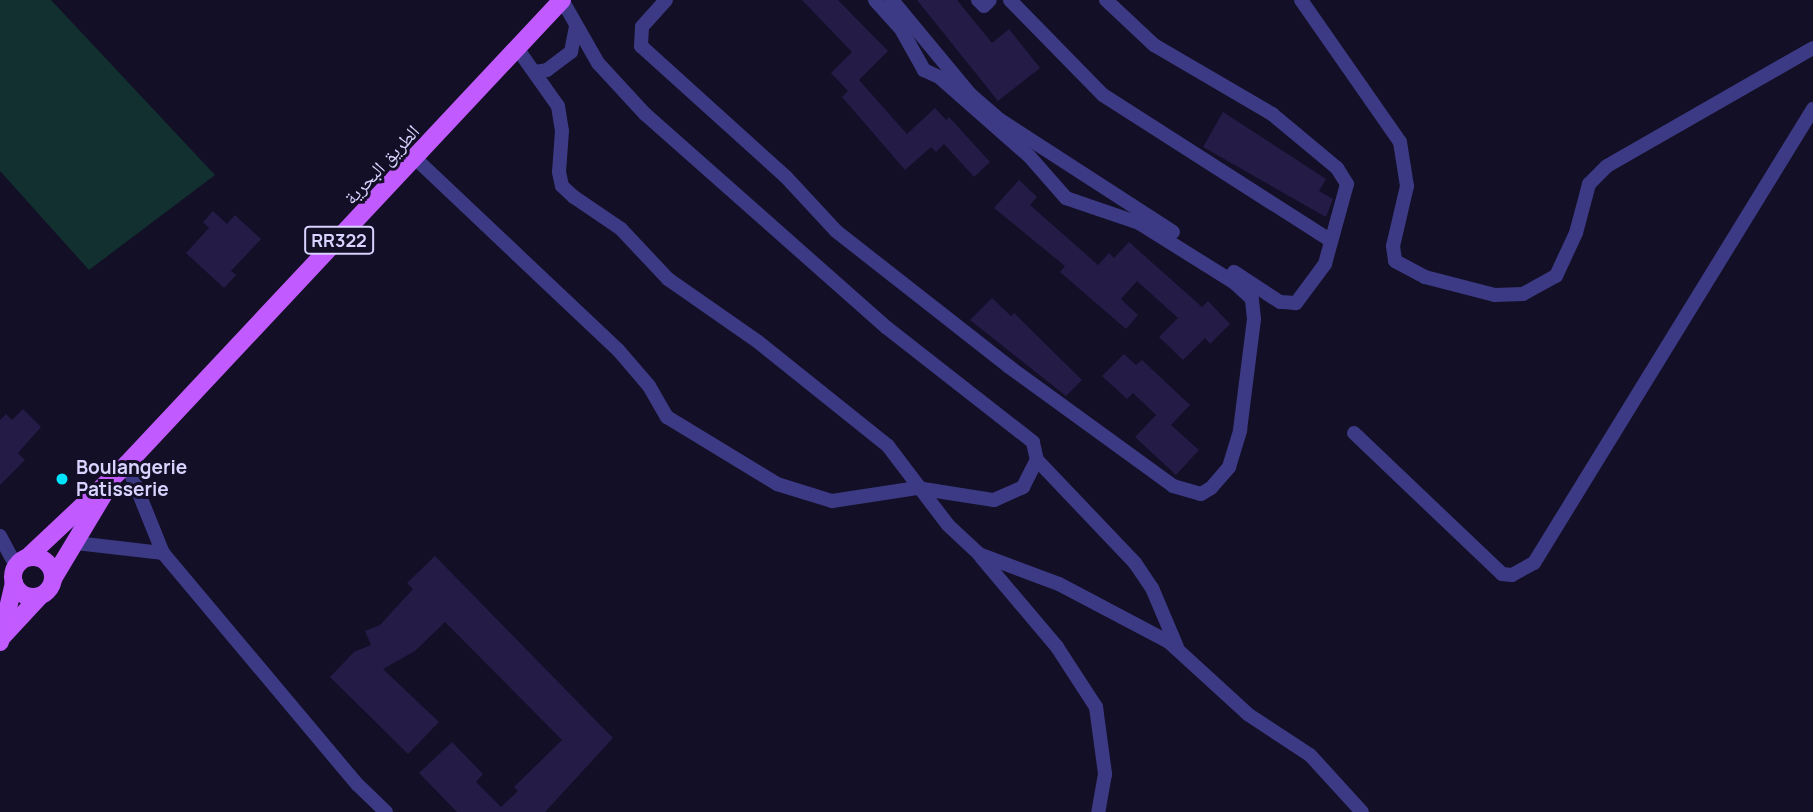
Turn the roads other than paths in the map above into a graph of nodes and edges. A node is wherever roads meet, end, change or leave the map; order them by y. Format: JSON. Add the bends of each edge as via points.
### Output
{"nodes":[{"id":1,"x":562,"y":0,"type":"edge"},
{"id":2,"x":666,"y":0,"type":"edge"},
{"id":3,"x":875,"y":0,"type":"edge"},
{"id":4,"x":892,"y":0,"type":"edge"},
{"id":5,"x":978,"y":0,"type":"edge"},
{"id":6,"x":990,"y":0,"type":"edge"},
{"id":7,"x":1010,"y":0,"type":"edge"},
{"id":8,"x":1106,"y":0,"type":"edge"},
{"id":9,"x":1301,"y":0,"type":"edge"},
{"id":10,"x":576,"y":27,"type":"junction"},
{"id":11,"x":1813,"y":48,"type":"edge"},
{"id":12,"x":519,"y":51,"type":"junction"},
{"id":13,"x":535,"y":72,"type":"junction"},
{"id":14,"x":1813,"y":109,"type":"edge"},
{"id":15,"x":416,"y":159,"type":"junction"},
{"id":16,"x":1330,"y":240,"type":"junction"},
{"id":17,"x":1354,"y":433,"type":"dead end"},
{"id":18,"x":1037,"y":460,"type":"junction"},
{"id":19,"x":127,"y":464,"type":"junction"},
{"id":20,"x":113,"y":477,"type":"junction"},
{"id":21,"x":917,"y":488,"type":"junction"},
{"id":22,"x":0,"y":536,"type":"edge"},
{"id":23,"x":76,"y":543,"type":"junction"},
{"id":24,"x":163,"y":553,"type":"junction"},
{"id":25,"x":979,"y":554,"type":"junction"},
{"id":26,"x":19,"y":569,"type":"junction"},
{"id":27,"x":54,"y":578,"type":"junction"},
{"id":28,"x":39,"y":597,"type":"junction"},
{"id":29,"x":1,"y":639,"type":"edge"},
{"id":30,"x":1177,"y":649,"type":"junction"},
{"id":31,"x":386,"y":812,"type":"edge"},
{"id":32,"x":1098,"y":812,"type":"edge"},
{"id":33,"x":1362,"y":812,"type":"edge"}],
"edges":[{"from":1,"to":10,"type":"street"},
{"from":1,"to":12,"type":"main road","name":"الطريق البحرية","number":"RR322"},
{"from":2,"to":3,"type":"street","via":[[642,27],[641,46],[786,177],[836,231],[1008,366],[1173,486],[1187,493],[1211,488],[1229,467],[1240,430],[1254,319],[1252,299],[1236,283],[1139,223],[1066,198],[1029,156],[939,77],[924,70],[901,29]]},
{"from":4,"to":16,"type":"street","via":[[970,94],[1000,120],[1280,302],[1296,303],[1315,283]]},
{"from":5,"to":6,"type":"street","via":[[984,6]]},
{"from":7,"to":16,"type":"street","via":[[1103,95]]},
{"from":8,"to":16,"type":"street","via":[[1154,45],[1272,114],[1338,168],[1347,184]]},
{"from":9,"to":11,"type":"street","via":[[1400,142],[1407,186],[1393,246],[1395,261],[1425,277],[1495,295],[1523,294],[1556,276],[1576,233],[1589,184],[1607,166]]},
{"from":10,"to":13,"type":"street","via":[[571,52],[547,70]]},
{"from":10,"to":18,"type":"street","via":[[607,75],[645,114],[878,321],[1033,442]]},
{"from":12,"to":13,"type":"street"},
{"from":12,"to":15,"type":"main road","name":"الطريق البحرية","number":"RR322"},
{"from":13,"to":21,"type":"street","via":[[561,117],[562,186],[621,229],[668,279],[757,341],[880,440]]},
{"from":14,"to":17,"type":"street","via":[[1534,563],[1512,575],[1502,574]]},
{"from":15,"to":19,"type":"main road","name":"الطريق البحرية","number":"RR322"},
{"from":15,"to":21,"type":"street","via":[[619,351],[674,422],[777,484],[812,498],[852,500]]},
{"from":18,"to":21,"type":"street","via":[[1023,487],[1002,499],[973,499]]},
{"from":18,"to":30,"type":"street","via":[[1135,564],[1152,588]]},
{"from":19,"to":20,"type":"main road","name":"الطريق البحرية","number":"RR322"},
{"from":19,"to":24,"type":"street"},
{"from":20,"to":23,"type":"main road","number":"RR322"},
{"from":20,"to":26,"type":"main road","number":"RR322"},
{"from":21,"to":25,"type":"street"},
{"from":22,"to":26,"type":"street"},
{"from":23,"to":24,"type":"street"},
{"from":23,"to":27,"type":"main road","number":"RR322"},
{"from":24,"to":31,"type":"street","via":[[358,785]]},
{"from":25,"to":30,"type":"street","via":[[1113,610]]},
{"from":25,"to":32,"type":"street","via":[[1058,647],[1096,707],[1105,762]]},
{"from":26,"to":27,"type":"main road","via":[[46,561]]},
{"from":26,"to":28,"type":"main road","via":[[27,597]]},
{"from":26,"to":29,"type":"main road","number":"RR322"},
{"from":27,"to":28,"type":"main road","number":"RR322","via":[[50,589]]},
{"from":28,"to":29,"type":"main road","number":"RR322"},
{"from":30,"to":33,"type":"street","via":[[1249,715],[1310,755]]}]}
